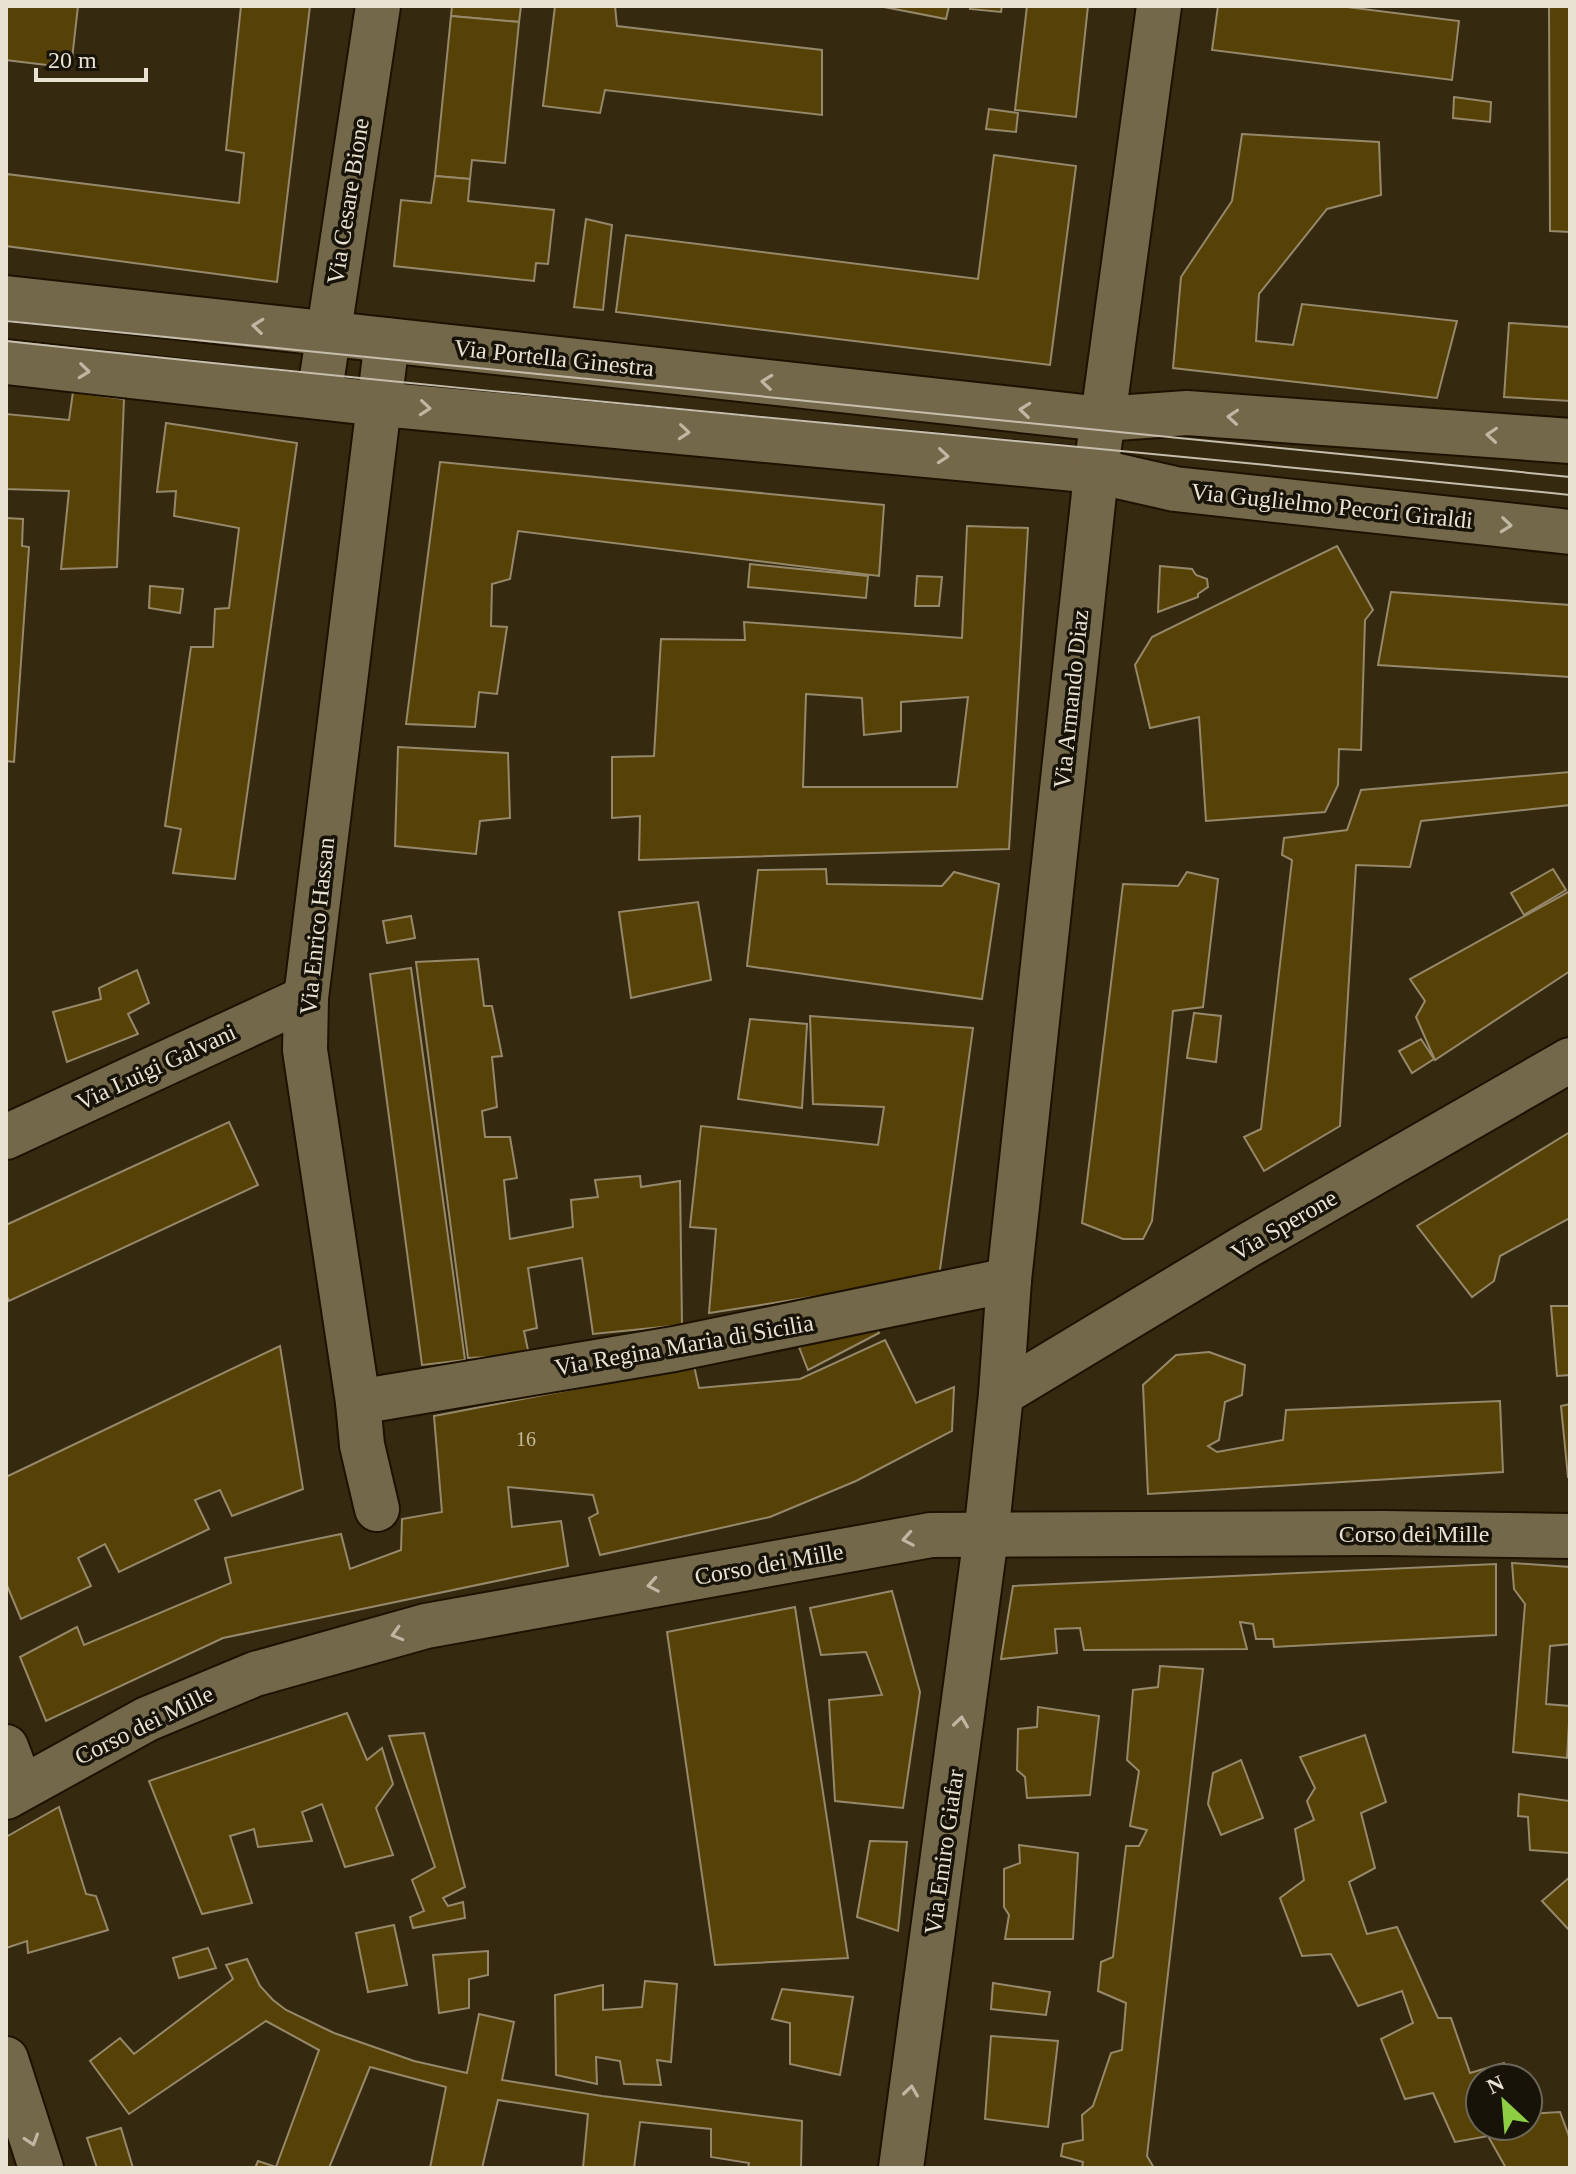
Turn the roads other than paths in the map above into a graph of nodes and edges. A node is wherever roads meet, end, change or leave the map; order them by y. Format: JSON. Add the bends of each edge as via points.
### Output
{"nodes":[{"id":1,"x":378,"y":6,"type":"edge"},
{"id":2,"x":1159,"y":6,"type":"edge"},
{"id":3,"x":6,"y":298,"type":"edge"},
{"id":4,"x":327,"y":333,"type":"junction"},
{"id":5,"x":387,"y":340,"type":"junction"},
{"id":6,"x":6,"y":362,"type":"edge"},
{"id":7,"x":319,"y":397,"type":"junction"},
{"id":8,"x":380,"y":404,"type":"junction"},
{"id":9,"x":1102,"y":419,"type":"junction"},
{"id":10,"x":1570,"y":441,"type":"edge"},
{"id":11,"x":1096,"y":471,"type":"junction"},
{"id":12,"x":1570,"y":532,"type":"edge"},
{"id":13,"x":306,"y":998,"type":"junction"},
{"id":14,"x":1570,"y":1060,"type":"edge"},
{"id":15,"x":6,"y":1137,"type":"edge"},
{"id":16,"x":1009,"y":1280,"type":"junction"},
{"id":17,"x":1001,"y":1394,"type":"junction"},
{"id":18,"x":358,"y":1402,"type":"junction"},
{"id":19,"x":377,"y":1509,"type":"dead end"},
{"id":20,"x":986,"y":1536,"type":"junction"},
{"id":21,"x":1570,"y":1536,"type":"edge"},
{"id":22,"x":6,"y":1747,"type":"edge"},
{"id":23,"x":13,"y":1792,"type":"edge"},
{"id":24,"x":6,"y":2059,"type":"edge"},
{"id":25,"x":41,"y":2168,"type":"edge"},
{"id":26,"x":901,"y":2168,"type":"edge"}],
"edges":[{"from":1,"to":4,"type":"street","name":"Via Cesare Bione"},
{"from":2,"to":9,"type":"street","name":"Via Armando Diaz"},
{"from":4,"to":3,"type":"street","name":"Via Portella Ginestra","one_way":true},
{"from":4,"to":5,"type":"street","name":"Via Portella Ginestra"},
{"from":4,"to":7,"type":"street","name":"Via Cesare Bione"},
{"from":5,"to":8,"type":"street","name":"Via Enrico Hassan"},
{"from":9,"to":5,"type":"street","name":"Via Portella Ginestra","one_way":true},
{"from":6,"to":7,"type":"street","one_way":true},
{"from":7,"to":8,"type":"street"},
{"from":8,"to":11,"type":"street","one_way":true},
{"from":8,"to":13,"type":"street","name":"Via Enrico Hassan"},
{"from":10,"to":9,"type":"street","one_way":true,"via":[[1187,413]]},
{"from":9,"to":11,"type":"street","name":"Via Armando Diaz"},
{"from":11,"to":12,"type":"street","name":"Via Guglielmo Pecori Giraldi","one_way":true,"via":[[1175,489]]},
{"from":11,"to":16,"type":"street","name":"Via Armando Diaz"},
{"from":13,"to":15,"type":"street","name":"Via Luigi Galvani"},
{"from":13,"to":18,"type":"street","name":"Via Enrico Hassan","via":[[305,1050]]},
{"from":14,"to":17,"type":"street","name":"Via Sperone"},
{"from":16,"to":17,"type":"street","name":"Via Armando Diaz"},
{"from":16,"to":18,"type":"street","name":"Via Regina Maria di Sicilia","via":[[674,1349]]},
{"from":17,"to":20,"type":"street","name":"Via Emiro Giafar"},
{"from":18,"to":19,"type":"street","name":"Via Enrico Hassan"},
{"from":20,"to":21,"type":"street","name":"Corso dei Mille"},
{"from":20,"to":23,"type":"street","name":"Corso dei Mille","one_way":true,"via":[[931,1535],[426,1626],[255,1674],[147,1719]]},
{"from":26,"to":20,"type":"street","name":"Via Emiro Giafar","one_way":true},
{"from":22,"to":23,"type":"street"},
{"from":24,"to":25,"type":"street","one_way":true}]}
